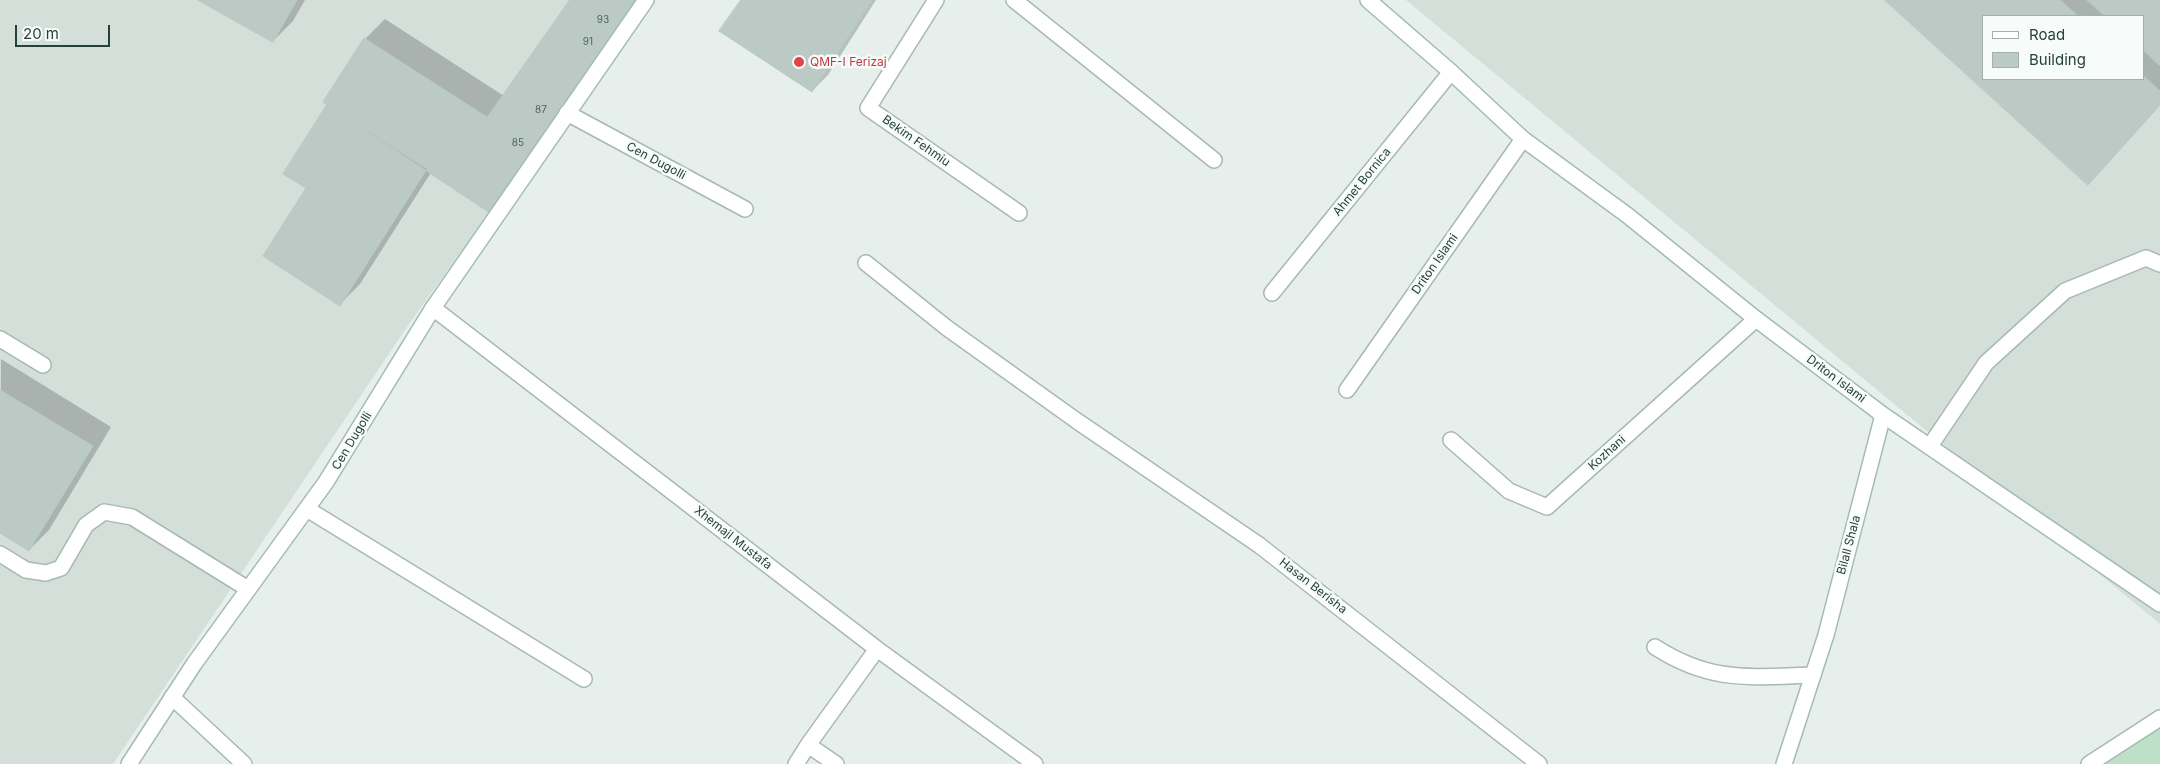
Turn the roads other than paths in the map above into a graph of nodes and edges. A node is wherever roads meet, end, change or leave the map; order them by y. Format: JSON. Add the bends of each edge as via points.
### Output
{"nodes":[{"id":1,"x":646,"y":0,"type":"edge"},
{"id":2,"x":936,"y":0,"type":"edge"},
{"id":3,"x":1014,"y":0,"type":"edge"},
{"id":4,"x":1368,"y":0,"type":"edge"},
{"id":5,"x":1451,"y":72,"type":"junction"},
{"id":6,"x":567,"y":113,"type":"junction"},
{"id":7,"x":1523,"y":139,"type":"junction"},
{"id":8,"x":1214,"y":160,"type":"dead end"},
{"id":9,"x":745,"y":209,"type":"dead end"},
{"id":10,"x":1019,"y":212,"type":"dead end"},
{"id":11,"x":866,"y":263,"type":"dead end"},
{"id":12,"x":2160,"y":264,"type":"edge"},
{"id":13,"x":1272,"y":293,"type":"dead end"},
{"id":14,"x":433,"y":308,"type":"junction"},
{"id":15,"x":1756,"y":319,"type":"junction"},
{"id":16,"x":0,"y":338,"type":"edge"},
{"id":17,"x":43,"y":365,"type":"dead end"},
{"id":18,"x":1347,"y":390,"type":"dead end"},
{"id":19,"x":1883,"y":415,"type":"junction"},
{"id":20,"x":1450,"y":440,"type":"dead end"},
{"id":21,"x":1930,"y":446,"type":"junction"},
{"id":22,"x":307,"y":509,"type":"junction"},
{"id":23,"x":0,"y":554,"type":"edge"},
{"id":24,"x":248,"y":589,"type":"junction"},
{"id":25,"x":2160,"y":604,"type":"edge"},
{"id":26,"x":1655,"y":647,"type":"dead end"},
{"id":27,"x":877,"y":649,"type":"junction"},
{"id":28,"x":1813,"y":675,"type":"junction"},
{"id":29,"x":584,"y":679,"type":"dead end"},
{"id":30,"x":172,"y":697,"type":"junction"},
{"id":31,"x":2160,"y":718,"type":"edge"},
{"id":32,"x":808,"y":745,"type":"junction"},
{"id":33,"x":129,"y":764,"type":"edge"},
{"id":34,"x":244,"y":764,"type":"edge"},
{"id":35,"x":796,"y":764,"type":"edge"},
{"id":36,"x":836,"y":764,"type":"edge"},
{"id":37,"x":1035,"y":764,"type":"edge"},
{"id":38,"x":1539,"y":764,"type":"edge"},
{"id":39,"x":1784,"y":764,"type":"edge"},
{"id":40,"x":2088,"y":764,"type":"edge"}],
"edges":[{"from":1,"to":6,"type":"street","name":"Cen Dugolli"},
{"from":2,"to":10,"type":"street","name":"Bekim Fehmiu","via":[[868,108]]},
{"from":3,"to":8,"type":"street"},
{"from":4,"to":5,"type":"street","name":"Driton Islami"},
{"from":5,"to":7,"type":"street","name":"Driton Islami"},
{"from":5,"to":13,"type":"street","name":"Ahmet Bornica"},
{"from":6,"to":9,"type":"street","name":"Cen Dugolli"},
{"from":6,"to":14,"type":"street","name":"Cen Dugolli"},
{"from":7,"to":15,"type":"street","name":"Driton Islami","via":[[1628,214]]},
{"from":7,"to":18,"type":"street","name":"Driton Islami"},
{"from":11,"to":38,"type":"street","name":"Hasan Berisha","via":[[948,328],[1259,545]]},
{"from":12,"to":21,"type":"street","via":[[2146,258],[2065,292],[1986,363]]},
{"from":14,"to":22,"type":"street","name":"Cen Dugolli"},
{"from":14,"to":27,"type":"street","name":"Xhemajl Mustafa"},
{"from":15,"to":19,"type":"street","name":"Driton Islami"},
{"from":15,"to":20,"type":"street","name":"Kozhani","via":[[1547,507],[1509,491]]},
{"from":16,"to":17,"type":"street"},
{"from":19,"to":21,"type":"street","name":"Driton Islami"},
{"from":19,"to":28,"type":"street","name":"Bilall Shala"},
{"from":21,"to":25,"type":"street","name":"Driton Islami"},
{"from":22,"to":24,"type":"street","name":"Cen Dugolli"},
{"from":22,"to":29,"type":"street"},
{"from":23,"to":24,"type":"street","via":[[26,570],[46,573],[61,568],[86,526],[104,512],[132,517]]},
{"from":24,"to":30,"type":"street","name":"Cen Dugolli"},
{"from":26,"to":28,"type":"street","via":[[1673,659],[1713,674],[1741,677]]},
{"from":27,"to":32,"type":"street"},
{"from":27,"to":37,"type":"street","name":"Xhemajl Mustafa"},
{"from":28,"to":39,"type":"street","name":"Bilall Shala"},
{"from":30,"to":33,"type":"street","name":"Cen Dugolli"},
{"from":30,"to":34,"type":"street"},
{"from":31,"to":40,"type":"street"},
{"from":32,"to":35,"type":"street"},
{"from":32,"to":36,"type":"street"}]}
